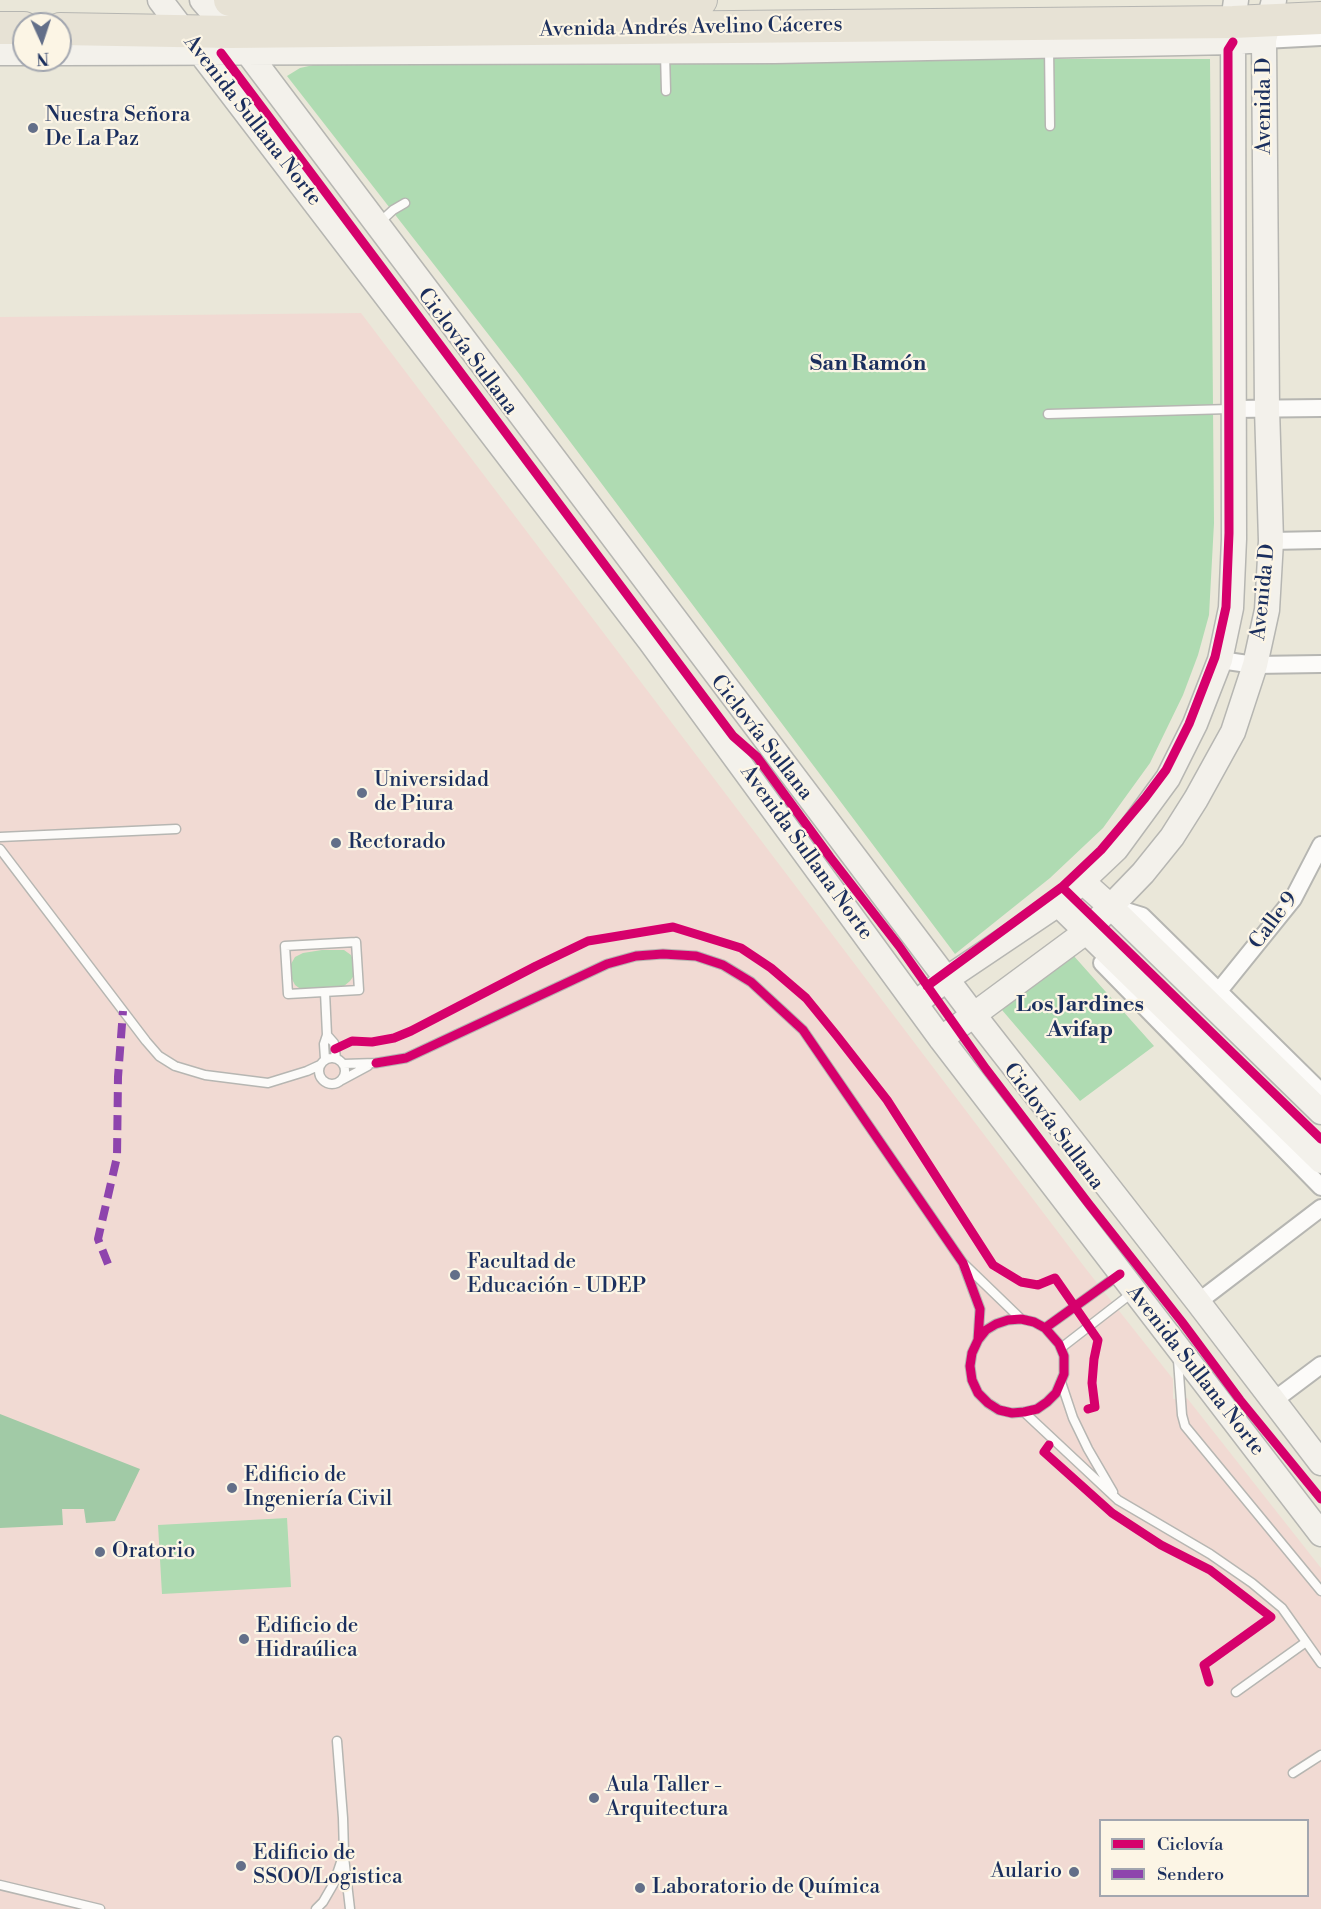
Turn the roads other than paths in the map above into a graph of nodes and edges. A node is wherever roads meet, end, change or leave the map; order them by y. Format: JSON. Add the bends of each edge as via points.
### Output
{"nodes":[{"id":1,"x":160,"y":0,"type":"edge"},
{"id":2,"x":202,"y":0,"type":"edge"},
{"id":3,"x":230,"y":0,"type":"edge"},
{"id":4,"x":701,"y":0,"type":"edge"},
{"id":5,"x":367,"y":2,"type":"edge"},
{"id":6,"x":1321,"y":18,"type":"edge"},
{"id":7,"x":1270,"y":20,"type":"edge"},
{"id":8,"x":1234,"y":22,"type":"edge"},
{"id":9,"x":72,"y":28,"type":"edge"},
{"id":10,"x":181,"y":30,"type":"junction"},
{"id":11,"x":1321,"y":37,"type":"edge"},
{"id":12,"x":240,"y":43,"type":"junction"},
{"id":13,"x":1048,"y":46,"type":"junction"},
{"id":14,"x":665,"y":52,"type":"junction"},
{"id":15,"x":72,"y":53,"type":"edge"},
{"id":16,"x":201,"y":54,"type":"junction"},
{"id":17,"x":666,"y":91,"type":"dead end"},
{"id":18,"x":1050,"y":126,"type":"dead end"},
{"id":19,"x":405,"y":203,"type":"dead end"},
{"id":20,"x":378,"y":225,"type":"junction"},
{"id":21,"x":1267,"y":408,"type":"junction"},
{"id":22,"x":1321,"y":408,"type":"edge"},
{"id":23,"x":1233,"y":409,"type":"junction"},
{"id":24,"x":1048,"y":414,"type":"dead end"},
{"id":25,"x":1321,"y":540,"type":"edge"},
{"id":26,"x":1271,"y":541,"type":"junction"},
{"id":27,"x":1220,"y":660,"type":"junction"},
{"id":28,"x":1321,"y":664,"type":"edge"},
{"id":29,"x":1255,"y":665,"type":"junction"},
{"id":30,"x":176,"y":829,"type":"dead end"},
{"id":31,"x":0,"y":837,"type":"edge"},
{"id":32,"x":1321,"y":845,"type":"edge"},
{"id":33,"x":0,"y":849,"type":"edge"},
{"id":34,"x":1083,"y":882,"type":"junction"},
{"id":35,"x":1058,"y":904,"type":"junction"},
{"id":36,"x":1111,"y":907,"type":"junction"},
{"id":37,"x":1087,"y":930,"type":"junction"},
{"id":38,"x":948,"y":978,"type":"junction"},
{"id":39,"x":325,"y":992,"type":"junction"},
{"id":40,"x":1218,"y":992,"type":"junction"},
{"id":41,"x":916,"y":1003,"type":"junction"},
{"id":42,"x":973,"y":1014,"type":"junction"},
{"id":43,"x":327,"y":1035,"type":"junction"},
{"id":44,"x":941,"y":1038,"type":"junction"},
{"id":45,"x":340,"y":1061,"type":"junction"},
{"id":46,"x":322,"y":1062,"type":"junction"},
{"id":47,"x":376,"y":1063,"type":"junction"},
{"id":48,"x":299,"y":1073,"type":"junction"},
{"id":49,"x":341,"y":1081,"type":"junction"},
{"id":50,"x":325,"y":1082,"type":"junction"},
{"id":51,"x":1318,"y":1082,"type":"edge"},
{"id":52,"x":1321,"y":1112,"type":"edge"},
{"id":53,"x":1321,"y":1161,"type":"edge"},
{"id":54,"x":1321,"y":1187,"type":"edge"},
{"id":55,"x":1321,"y":1208,"type":"edge"},
{"id":56,"x":963,"y":1263,"type":"junction"},
{"id":57,"x":1127,"y":1283,"type":"junction"},
{"id":58,"x":1198,"y":1302,"type":"junction"},
{"id":59,"x":1021,"y":1319,"type":"junction"},
{"id":60,"x":1045,"y":1328,"type":"junction"},
{"id":61,"x":978,"y":1340,"type":"junction"},
{"id":62,"x":1177,"y":1347,"type":"junction"},
{"id":63,"x":1061,"y":1348,"type":"junction"},
{"id":64,"x":1321,"y":1365,"type":"edge"},
{"id":65,"x":1061,"y":1382,"type":"junction"},
{"id":66,"x":1273,"y":1401,"type":"junction"},
{"id":67,"x":1024,"y":1412,"type":"junction"},
{"id":68,"x":1321,"y":1463,"type":"edge"},
{"id":69,"x":1118,"y":1500,"type":"junction"},
{"id":70,"x":1320,"y":1529,"type":"edge"},
{"id":71,"x":1321,"y":1591,"type":"edge"},
{"id":72,"x":1306,"y":1642,"type":"junction"},
{"id":73,"x":1321,"y":1663,"type":"edge"},
{"id":74,"x":1236,"y":1692,"type":"dead end"},
{"id":75,"x":337,"y":1741,"type":"dead end"},
{"id":76,"x":1321,"y":1755,"type":"edge"},
{"id":77,"x":1293,"y":1773,"type":"dead end"},
{"id":78,"x":344,"y":1853,"type":"junction"},
{"id":79,"x":0,"y":1885,"type":"edge"},
{"id":80,"x":100,"y":1909,"type":"edge"},
{"id":81,"x":316,"y":1909,"type":"edge"},
{"id":82,"x":350,"y":1909,"type":"edge"}],
"edges":[{"from":1,"to":10,"type":"main road","name":"Avenida Sullana Norte"},
{"from":2,"to":12,"type":"main road","name":"Avenida Sullana Norte"},
{"from":3,"to":5,"type":"highway","name":"Avenida Andrés Avelino Cáceres"},
{"from":4,"to":5,"type":"highway","name":"Avenida Andrés Avelino Cáceres"},
{"from":6,"to":7,"type":"highway","name":"Avenida Andrés Avelino Cáceres"},
{"from":7,"to":8,"type":"highway","name":"Avenida Andrés Avelino Cáceres"},
{"from":7,"to":11,"type":"street"},
{"from":7,"to":21,"type":"main road","name":"Avenida D"},
{"from":8,"to":12,"type":"highway","name":"Avenida Andrés Avelino Cáceres"},
{"from":8,"to":13,"type":"main road","name":"Avenida Andrés Avelino Cáceres"},
{"from":8,"to":23,"type":"main road","name":"Avenida D"},
{"from":9,"to":10,"type":"highway","name":"Avenida Andrés Avelino Cáceres"},
{"from":10,"to":12,"type":"highway","name":"Avenida Andrés Avelino Cáceres"},
{"from":10,"to":16,"type":"main road","name":"Avenida Sullana Norte"},
{"from":12,"to":14,"type":"main road","name":"Avenida Andrés Avelino Cáceres"},
{"from":12,"to":16,"type":"main road","name":"Avenida Andrés Avelino Cáceres"},
{"from":12,"to":20,"type":"main road","name":"Avenida Sullana Norte"},
{"from":13,"to":14,"type":"main road","name":"Avenida Andrés Avelino Cáceres"},
{"from":13,"to":18,"type":"lane"},
{"from":14,"to":17,"type":"lane"},
{"from":15,"to":16,"type":"main road","name":"Avenida Andrés Avelino Cáceres"},
{"from":16,"to":41,"type":"main road","name":"Avenida Sullana Norte","via":[[650,641]]},
{"from":19,"to":20,"type":"lane"},
{"from":20,"to":38,"type":"main road","name":"Avenida Sullana Norte"},
{"from":21,"to":22,"type":"street"},
{"from":21,"to":23,"type":"street"},
{"from":21,"to":26,"type":"main road","name":"Avenida D"},
{"from":23,"to":24,"type":"lane"},
{"from":23,"to":27,"type":"main road","name":"Avenida D","via":[[1232,608]]},
{"from":25,"to":26,"type":"street"},
{"from":26,"to":29,"type":"main road","name":"Avenida D","via":[[1267,610]]},
{"from":27,"to":29,"type":"street"},
{"from":27,"to":34,"type":"main road","name":"Avenida D","via":[[1168,778],[1116,849]]},
{"from":28,"to":29,"type":"street"},
{"from":29,"to":36,"type":"main road","name":"Avenida D","via":[[1233,732],[1196,799],[1172,837]]},
{"from":30,"to":31,"type":"lane"},
{"from":32,"to":40,"type":"street","name":"Calle 9","via":[[1293,899]]},
{"from":33,"to":48,"type":"lane","via":[[159,1056],[175,1066],[206,1075],[253,1082],[268,1083]]},
{"from":34,"to":35,"type":"main road","name":"Avenida D"},
{"from":34,"to":36,"type":"main road"},
{"from":35,"to":37,"type":"main road"},
{"from":35,"to":38,"type":"main road","name":"Avenida D"},
{"from":36,"to":37,"type":"main road","name":"Avenida D"},
{"from":36,"to":40,"type":"street","via":[[1142,916]]},
{"from":36,"to":52,"type":"main road"},
{"from":37,"to":42,"type":"main road","name":"Avenida D"},
{"from":37,"to":53,"type":"main road"},
{"from":37,"to":54,"type":"street","via":[[1097,958]]},
{"from":38,"to":41,"type":"main road","name":"Avenida D"},
{"from":38,"to":42,"type":"main road","name":"Avenida Sullana Norte"},
{"from":39,"to":39,"type":"lane","via":[[359,990],[356,942],[285,946],[288,994]]},
{"from":39,"to":43,"type":"lane"},
{"from":40,"to":51,"type":"street"},
{"from":41,"to":44,"type":"main road","name":"Avenida Sullana Norte"},
{"from":42,"to":44,"type":"main road","name":"Avenida D"},
{"from":42,"to":58,"type":"main road","name":"Avenida Sullana Norte"},
{"from":43,"to":45,"type":"lane"},
{"from":43,"to":46,"type":"lane"},
{"from":44,"to":57,"type":"main road","name":"Avenida Sullana Norte"},
{"from":45,"to":46,"type":"lane"},
{"from":45,"to":47,"type":"lane"},
{"from":45,"to":49,"type":"lane","via":[[345,1073]]},
{"from":46,"to":48,"type":"lane"},
{"from":46,"to":50,"type":"lane","via":[[319,1075]]},
{"from":47,"to":49,"type":"lane"},
{"from":47,"to":56,"type":"lane","via":[[406,1058],[607,964],[663,954],[696,956],[723,965],[751,982],[802,1030]]},
{"from":48,"to":50,"type":"lane"},
{"from":49,"to":50,"type":"lane"},
{"from":55,"to":58,"type":"street"},
{"from":56,"to":59,"type":"lane"},
{"from":56,"to":61,"type":"lane","via":[[980,1309]]},
{"from":57,"to":60,"type":"lane"},
{"from":57,"to":62,"type":"main road","name":"Avenida Sullana Norte"},
{"from":57,"to":63,"type":"lane"},
{"from":58,"to":66,"type":"main road","name":"Avenida Sullana Norte"},
{"from":59,"to":60,"type":"lane"},
{"from":59,"to":61,"type":"lane","via":[[996,1324]]},
{"from":60,"to":63,"type":"lane"},
{"from":61,"to":67,"type":"lane","via":[[970,1366],[978,1393],[999,1410]]},
{"from":62,"to":70,"type":"main road","name":"Avenida Sullana Norte"},
{"from":62,"to":71,"type":"lane","via":[[1185,1426]]},
{"from":63,"to":65,"type":"lane"},
{"from":64,"to":66,"type":"street"},
{"from":65,"to":67,"type":"lane","via":[[1047,1402]]},
{"from":65,"to":69,"type":"lane","via":[[1088,1449]]},
{"from":66,"to":68,"type":"main road","name":"Avenida Sullana Norte"},
{"from":67,"to":69,"type":"lane"},
{"from":69,"to":72,"type":"lane","via":[[1252,1583],[1282,1608]]},
{"from":72,"to":73,"type":"lane"},
{"from":72,"to":74,"type":"lane"},
{"from":75,"to":78,"type":"lane"},
{"from":76,"to":77,"type":"lane"},
{"from":78,"to":81,"type":"lane","via":[[334,1883]]},
{"from":78,"to":82,"type":"lane"},
{"from":79,"to":80,"type":"lane"}]}
